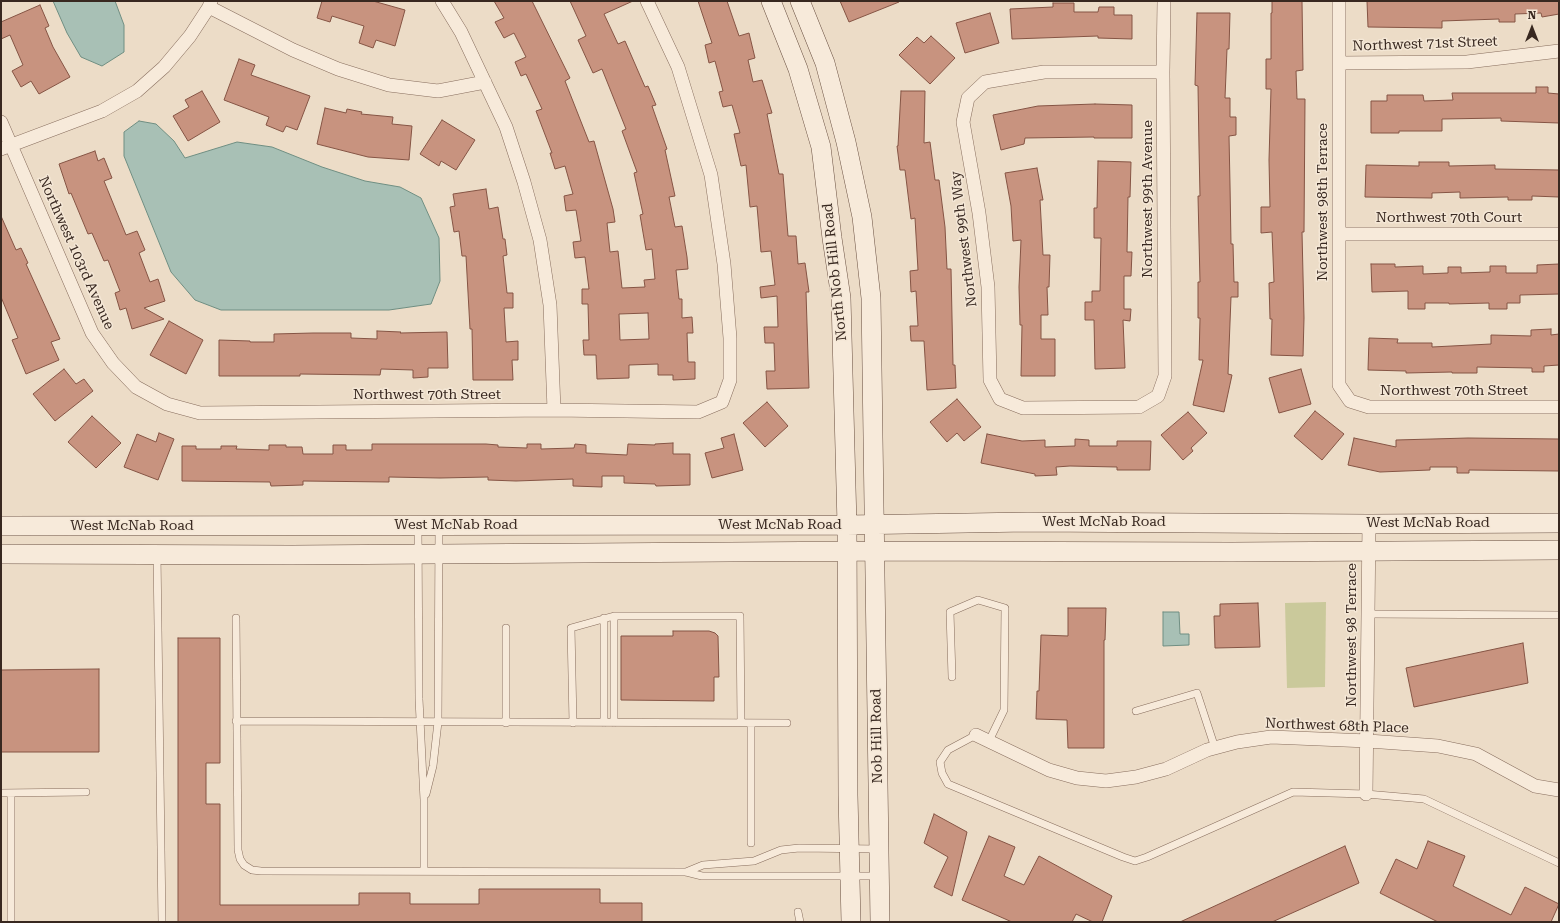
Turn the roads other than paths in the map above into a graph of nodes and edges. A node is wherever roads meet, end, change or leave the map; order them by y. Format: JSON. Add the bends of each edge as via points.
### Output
{"nodes":[{"id":1,"x":442,"y":1,"type":"edge"},
{"id":2,"x":647,"y":1,"type":"edge"},
{"id":3,"x":771,"y":1,"type":"edge"},
{"id":4,"x":800,"y":1,"type":"edge"},
{"id":5,"x":1164,"y":1,"type":"edge"},
{"id":6,"x":1340,"y":1,"type":"edge"},
{"id":7,"x":210,"y":4,"type":"edge"},
{"id":8,"x":1559,"y":51,"type":"edge"},
{"id":9,"x":1340,"y":63,"type":"junction"},
{"id":10,"x":1163,"y":72,"type":"junction"},
{"id":11,"x":485,"y":82,"type":"junction"},
{"id":12,"x":1,"y":122,"type":"edge"},
{"id":13,"x":6,"y":147,"type":"edge"},
{"id":14,"x":1340,"y":234,"type":"junction"},
{"id":15,"x":1559,"y":234,"type":"edge"},
{"id":16,"x":136,"y":387,"type":"joint"},
{"id":17,"x":1000,"y":399,"type":"joint"},
{"id":18,"x":1350,"y":400,"type":"joint"},
{"id":19,"x":1559,"y":407,"type":"edge"},
{"id":20,"x":554,"y":410,"type":"junction"},
{"id":21,"x":1559,"y":522,"type":"edge"},
{"id":22,"x":874,"y":524,"type":"junction"},
{"id":23,"x":1368,"y":524,"type":"junction"},
{"id":24,"x":847,"y":525,"type":"junction"},
{"id":25,"x":1,"y":526,"type":"edge"},
{"id":26,"x":418,"y":526,"type":"junction"},
{"id":27,"x":439,"y":526,"type":"junction"},
{"id":28,"x":1559,"y":550,"type":"edge"},
{"id":29,"x":847,"y":551,"type":"junction"},
{"id":30,"x":875,"y":551,"type":"junction"},
{"id":31,"x":1369,"y":551,"type":"junction"},
{"id":32,"x":1,"y":554,"type":"edge"},
{"id":33,"x":157,"y":554,"type":"junction"},
{"id":34,"x":418,"y":554,"type":"junction"},
{"id":35,"x":439,"y":554,"type":"junction"},
{"id":36,"x":1368,"y":614,"type":"junction"},
{"id":37,"x":1559,"y":615,"type":"edge"},
{"id":38,"x":614,"y":616,"type":"junction"},
{"id":39,"x":236,"y":618,"type":"dead end"},
{"id":40,"x":604,"y":618,"type":"junction"},
{"id":41,"x":506,"y":628,"type":"dead end"},
{"id":42,"x":952,"y":677,"type":"dead end"},
{"id":43,"x":1136,"y":711,"type":"dead end"},
{"id":44,"x":236,"y":721,"type":"junction"},
{"id":45,"x":420,"y":722,"type":"junction"},
{"id":46,"x":438,"y":722,"type":"junction"},
{"id":47,"x":506,"y":723,"type":"junction"},
{"id":48,"x":573,"y":723,"type":"junction"},
{"id":49,"x":604,"y":723,"type":"junction"},
{"id":50,"x":614,"y":723,"type":"junction"},
{"id":51,"x":741,"y":723,"type":"junction"},
{"id":52,"x":751,"y":724,"type":"junction"},
{"id":53,"x":787,"y":724,"type":"dead end"},
{"id":54,"x":976,"y":735,"type":"joint"},
{"id":55,"x":989,"y":741,"type":"junction"},
{"id":56,"x":1368,"y":741,"type":"junction"},
{"id":57,"x":1215,"y":748,"type":"junction"},
{"id":58,"x":1559,"y":790,"type":"edge"},
{"id":59,"x":86,"y":792,"type":"dead end"},
{"id":60,"x":1,"y":793,"type":"edge"},
{"id":61,"x":11,"y":793,"type":"junction"},
{"id":62,"x":1366,"y":794,"type":"junction"},
{"id":63,"x":424,"y":800,"type":"junction"},
{"id":64,"x":751,"y":843,"type":"dead end"},
{"id":65,"x":849,"y":848,"type":"junction"},
{"id":66,"x":879,"y":849,"type":"junction"},
{"id":67,"x":1559,"y":863,"type":"edge"},
{"id":68,"x":424,"y":871,"type":"junction"},
{"id":69,"x":686,"y":872,"type":"junction"},
{"id":70,"x":850,"y":876,"type":"junction"},
{"id":71,"x":879,"y":876,"type":"junction"},
{"id":72,"x":798,"y":912,"type":"dead end"},
{"id":73,"x":11,"y":922,"type":"edge"},
{"id":74,"x":162,"y":922,"type":"edge"},
{"id":75,"x":800,"y":922,"type":"edge"},
{"id":76,"x":851,"y":922,"type":"edge"},
{"id":77,"x":880,"y":922,"type":"edge"}],
"edges":[{"from":1,"to":11,"type":"street","via":[[461,32]]},
{"from":2,"to":20,"type":"street","name":"Northwest 70th Street","via":[[678,67],[711,176],[724,264],[730,338],[730,380],[722,402],[698,412]]},
{"from":3,"to":24,"type":"main road","name":"North Nob Hill Road","via":[[798,69],[821,147],[841,298]]},
{"from":4,"to":22,"type":"main road","name":"North Nob Hill Road","via":[[824,63],[846,142],[862,217],[871,298]]},
{"from":5,"to":10,"type":"street","name":"Northwest 99th Avenue"},
{"from":6,"to":9,"type":"street","name":"Northwest 98th Terrace"},
{"from":7,"to":11,"type":"street","via":[[293,50],[338,69],[389,85],[438,91]]},
{"from":7,"to":13,"type":"street","via":[[190,36],[164,67],[137,91],[102,111]]},
{"from":8,"to":9,"type":"street","name":"Northwest 71st Street","via":[[1467,62]]},
{"from":9,"to":14,"type":"street","name":"Northwest 98th Terrace"},
{"from":10,"to":17,"type":"street","name":"Northwest 99th Avenue","via":[[1166,376],[1158,396],[1139,407],[1023,408]]},
{"from":10,"to":17,"type":"street","name":"Northwest 99th Way","via":[[1044,72],[985,82],[968,98],[963,122],[979,213],[988,287],[990,380]]},
{"from":11,"to":20,"type":"street","via":[[506,127],[540,240],[550,305]]},
{"from":12,"to":13,"type":"street"},
{"from":13,"to":16,"type":"street","name":"Northwest 103rd Avenue","via":[[92,333],[113,363]]},
{"from":14,"to":15,"type":"street","name":"Northwest 70th Court"},
{"from":14,"to":18,"type":"street","name":"Northwest 98th Terrace","via":[[1340,385]]},
{"from":16,"to":20,"type":"street","name":"Northwest 70th Street","via":[[167,404],[200,413]]},
{"from":18,"to":19,"type":"street","name":"Northwest 70th Street","via":[[1369,407]]},
{"from":21,"to":23,"type":"main road","name":"West McNab Road"},
{"from":22,"to":23,"type":"main road","name":"West McNab Road"},
{"from":22,"to":24,"type":"main road","name":"West McNab Road"},
{"from":22,"to":30,"type":"main road","name":"North Nob Hill Road"},
{"from":23,"to":31,"type":"street","name":"Northwest 98 Terrace"},
{"from":24,"to":27,"type":"main road","name":"West McNab Road"},
{"from":24,"to":29,"type":"main road","name":"North Nob Hill Road"},
{"from":25,"to":26,"type":"main road","name":"West McNab Road"},
{"from":26,"to":27,"type":"main road","name":"West McNab Road"},
{"from":26,"to":34,"type":"lane"},
{"from":27,"to":35,"type":"lane"},
{"from":28,"to":31,"type":"main road","name":"West McNab Road"},
{"from":29,"to":30,"type":"main road","name":"West McNab Road"},
{"from":29,"to":35,"type":"main road","name":"West McNab Road"},
{"from":29,"to":65,"type":"main road","name":"Nob Hill Road"},
{"from":30,"to":31,"type":"main road","name":"West McNab Road"},
{"from":30,"to":66,"type":"main road","name":"Nob Hill Road"},
{"from":31,"to":36,"type":"street","name":"Northwest 98 Terrace"},
{"from":32,"to":33,"type":"main road","name":"West McNab Road"},
{"from":33,"to":34,"type":"main road","name":"West McNab Road"},
{"from":33,"to":74,"type":"lane"},
{"from":34,"to":35,"type":"main road","name":"West McNab Road"},
{"from":34,"to":45,"type":"lane"},
{"from":35,"to":46,"type":"lane"},
{"from":36,"to":37,"type":"lane"},
{"from":36,"to":56,"type":"street","name":"Northwest 98 Terrace"},
{"from":38,"to":40,"type":"lane"},
{"from":38,"to":50,"type":"lane"},
{"from":38,"to":51,"type":"lane","via":[[740,616]]},
{"from":39,"to":44,"type":"lane"},
{"from":40,"to":48,"type":"lane","via":[[571,628]]},
{"from":40,"to":49,"type":"lane"},
{"from":41,"to":47,"type":"lane"},
{"from":42,"to":55,"type":"lane","via":[[950,612],[978,600],[1005,608],[1004,710]]},
{"from":43,"to":57,"type":"lane","via":[[1198,693]]},
{"from":44,"to":45,"type":"lane"},
{"from":44,"to":68,"type":"lane","via":[[238,850],[244,865],[252,870],[261,871]]},
{"from":45,"to":46,"type":"lane"},
{"from":45,"to":63,"type":"lane"},
{"from":46,"to":47,"type":"lane"},
{"from":46,"to":63,"type":"lane","via":[[433,766]]},
{"from":47,"to":48,"type":"lane"},
{"from":48,"to":49,"type":"lane"},
{"from":49,"to":50,"type":"lane"},
{"from":50,"to":51,"type":"lane"},
{"from":51,"to":52,"type":"lane"},
{"from":52,"to":53,"type":"lane"},
{"from":52,"to":64,"type":"lane"},
{"from":54,"to":55,"type":"street","name":"Northwest 68th Place"},
{"from":54,"to":62,"type":"lane","via":[[948,750],[940,762],[942,774],[948,784],[1135,860],[1293,792]]},
{"from":55,"to":57,"type":"street","name":"Northwest 68th Place","via":[[1049,770],[1077,778],[1106,781],[1166,769]]},
{"from":56,"to":57,"type":"street","name":"Northwest 68th Place","via":[[1271,737]]},
{"from":56,"to":58,"type":"street","name":"Northwest 68th Place","via":[[1438,746],[1476,754],[1536,786]]},
{"from":56,"to":62,"type":"street","name":"Northwest 98 Terrace"},
{"from":59,"to":61,"type":"lane"},
{"from":60,"to":61,"type":"lane"},
{"from":61,"to":73,"type":"lane"},
{"from":62,"to":67,"type":"lane","via":[[1424,799]]},
{"from":63,"to":68,"type":"lane"},
{"from":65,"to":66,"type":"lane"},
{"from":65,"to":69,"type":"lane","via":[[781,850],[754,861],[703,865]]},
{"from":65,"to":70,"type":"main road","name":"Nob Hill Road"},
{"from":66,"to":71,"type":"main road","name":"Nob Hill Road"},
{"from":68,"to":69,"type":"lane"},
{"from":69,"to":70,"type":"lane","via":[[702,876]]},
{"from":70,"to":71,"type":"lane"},
{"from":70,"to":76,"type":"main road","name":"Nob Hill Road"},
{"from":71,"to":77,"type":"main road","name":"Nob Hill Road"},
{"from":72,"to":75,"type":"lane"}]}
